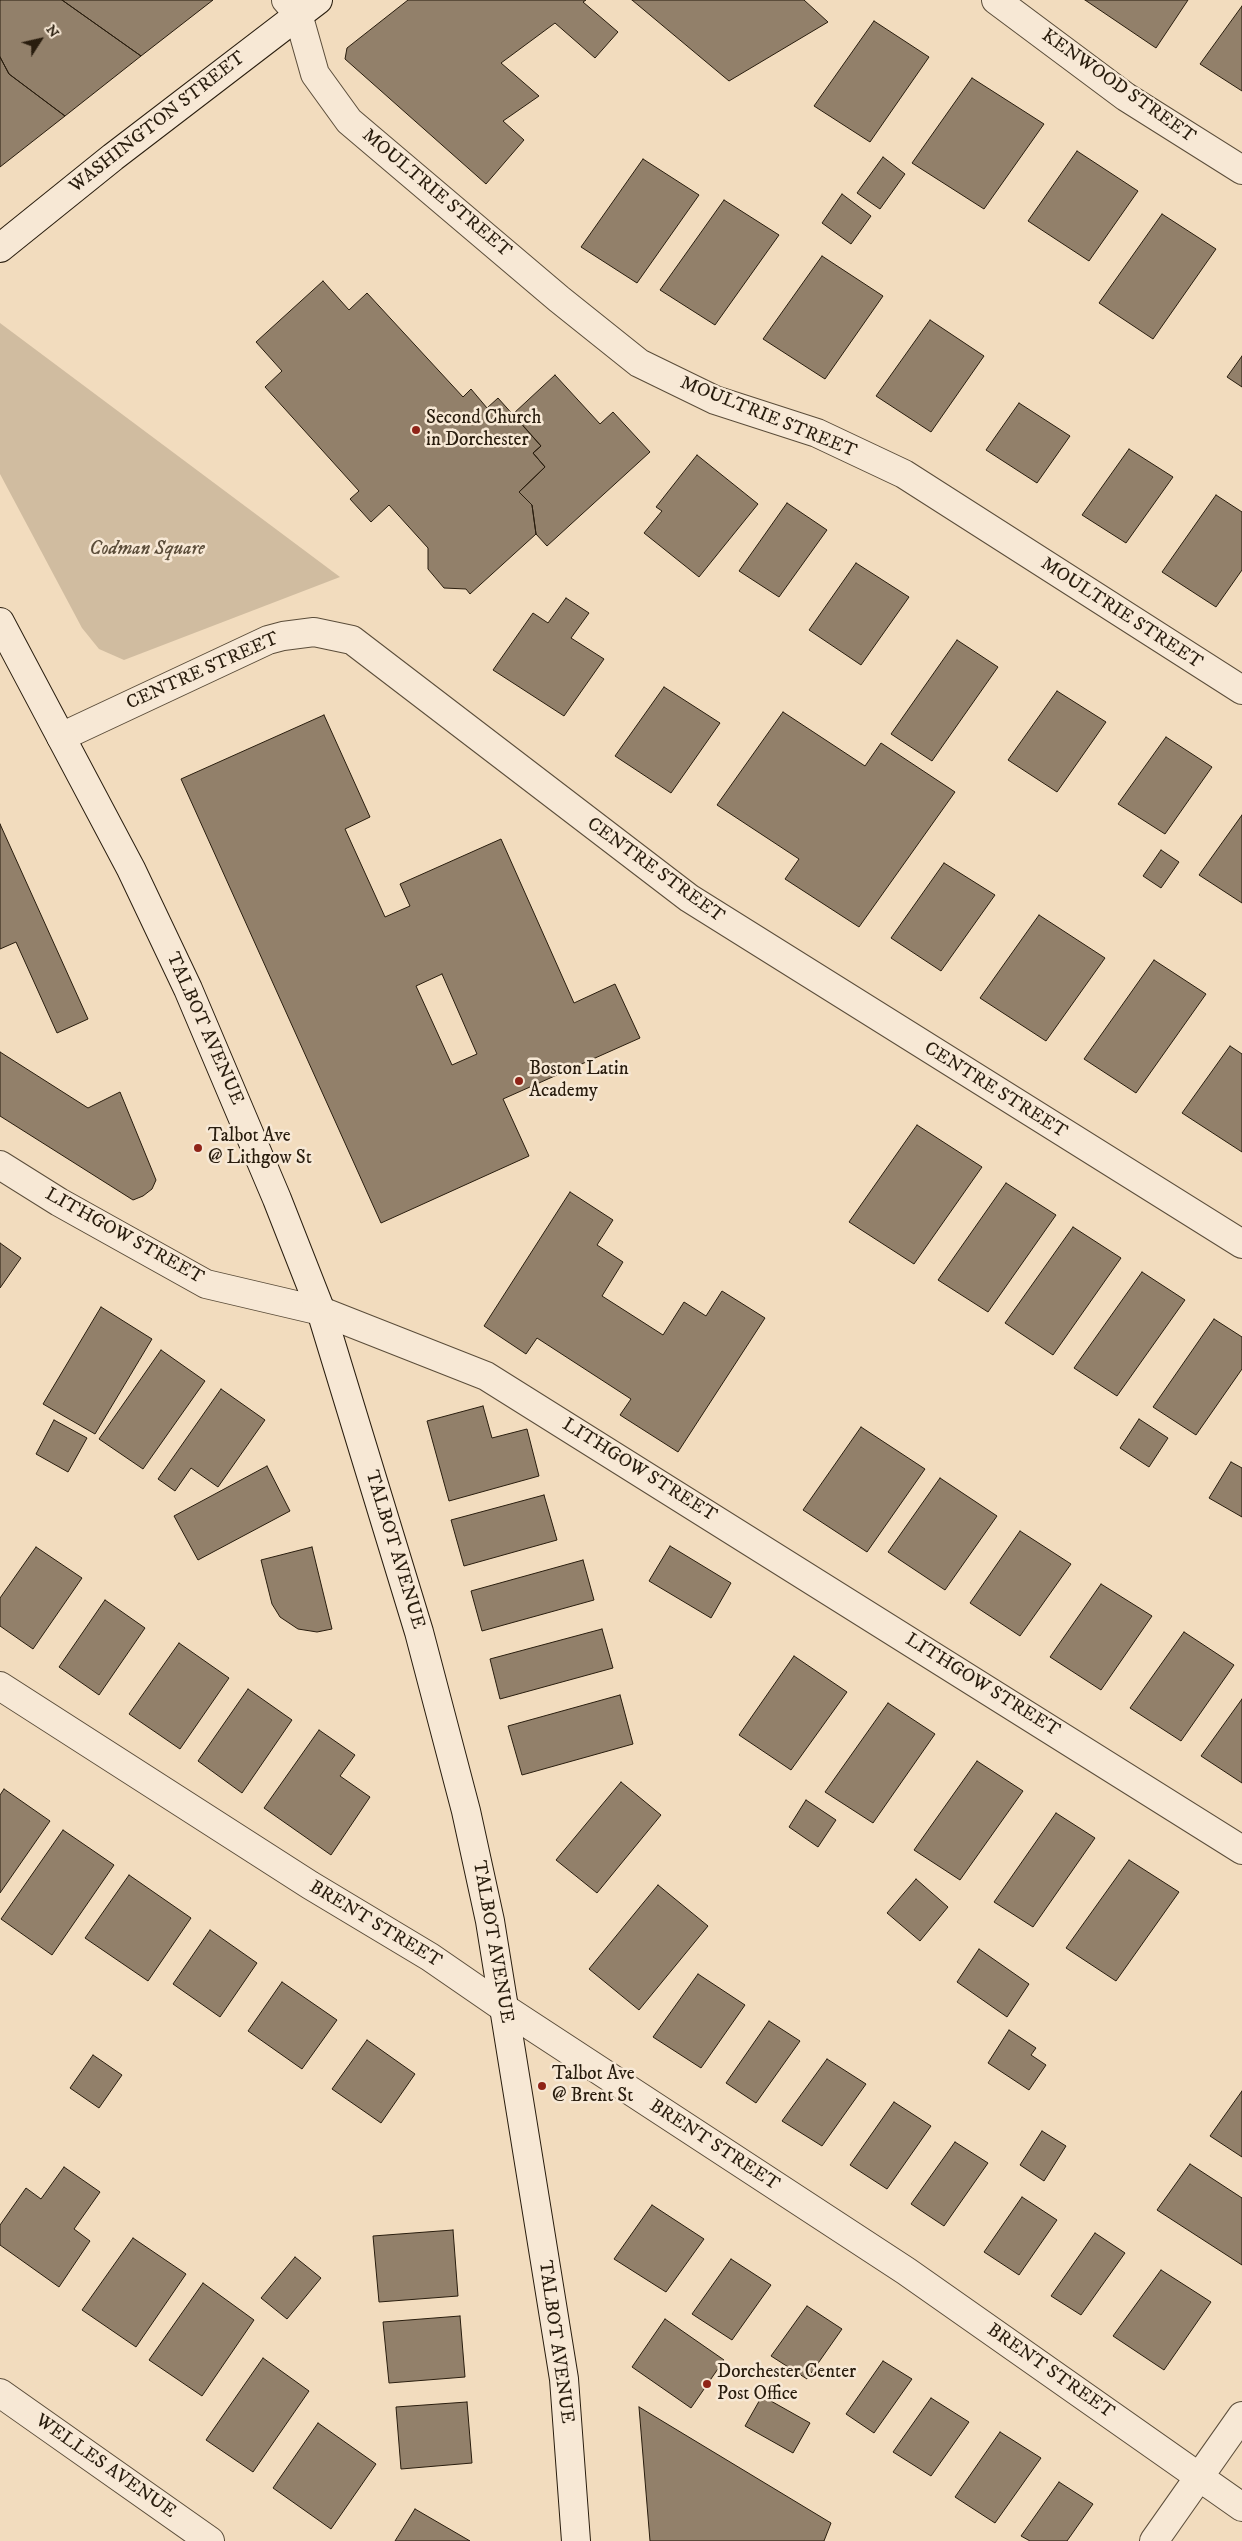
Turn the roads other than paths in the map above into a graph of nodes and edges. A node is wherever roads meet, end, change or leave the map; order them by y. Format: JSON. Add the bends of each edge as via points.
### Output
{"nodes":[{"id":1,"x":996,"y":0,"type":"edge"},
{"id":2,"x":301,"y":5,"type":"edge"},
{"id":3,"x":1242,"y":170,"type":"edge"},
{"id":4,"x":0,"y":248,"type":"edge"},
{"id":5,"x":0,"y":622,"type":"edge"},
{"id":6,"x":1242,"y":690,"type":"edge"},
{"id":7,"x":61,"y":737,"type":"junction"},
{"id":8,"x":0,"y":1165,"type":"edge"},
{"id":9,"x":1242,"y":1244,"type":"edge"},
{"id":10,"x":320,"y":1311,"type":"junction"},
{"id":11,"x":0,"y":1686,"type":"edge"},
{"id":12,"x":1242,"y":1850,"type":"edge"},
{"id":13,"x":504,"y":2008,"type":"junction"},
{"id":14,"x":0,"y":2393,"type":"edge"},
{"id":15,"x":1242,"y":2416,"type":"edge"},
{"id":16,"x":1200,"y":2477,"type":"junction"},
{"id":17,"x":1242,"y":2507,"type":"edge"},
{"id":18,"x":210,"y":2541,"type":"edge"},
{"id":19,"x":576,"y":2541,"type":"edge"},
{"id":20,"x":1154,"y":2541,"type":"edge"}],
"edges":[{"from":1,"to":3,"type":"street","name":"KENWOOD STREET","via":[[1126,97]]},
{"from":2,"to":4,"type":"street","name":"WASHINGTON STREET"},
{"from":2,"to":6,"type":"street","name":"MOULTRIE STREET","via":[[316,74],[349,121],[559,300],[639,363],[714,400],[817,433],[904,474]]},
{"from":5,"to":7,"type":"street","name":"TALBOT AVENUE"},
{"from":7,"to":9,"type":"street","name":"CENTRE STREET","via":[[282,636],[314,632],[352,640],[689,898]]},
{"from":7,"to":10,"type":"street","name":"TALBOT AVENUE","via":[[131,869],[188,990],[277,1199]]},
{"from":8,"to":10,"type":"street","name":"LITHGOW STREET","via":[[59,1202],[206,1284]]},
{"from":10,"to":12,"type":"street","name":"LITHGOW STREET","via":[[486,1376]]},
{"from":10,"to":13,"type":"street","name":"TALBOT AVENUE","via":[[424,1651],[466,1811],[490,1921]]},
{"from":11,"to":13,"type":"street","name":"BRENT STREET","via":[[310,1885],[430,1956]]},
{"from":13,"to":16,"type":"street","name":"BRENT STREET","via":[[906,2272]]},
{"from":13,"to":19,"type":"street","name":"TALBOT AVENUE","via":[[564,2379]]},
{"from":14,"to":18,"type":"street","name":"WELLES AVENUE"},
{"from":15,"to":16,"type":"street"},
{"from":16,"to":17,"type":"street","name":"BRENT STREET"},
{"from":16,"to":20,"type":"street"}]}
